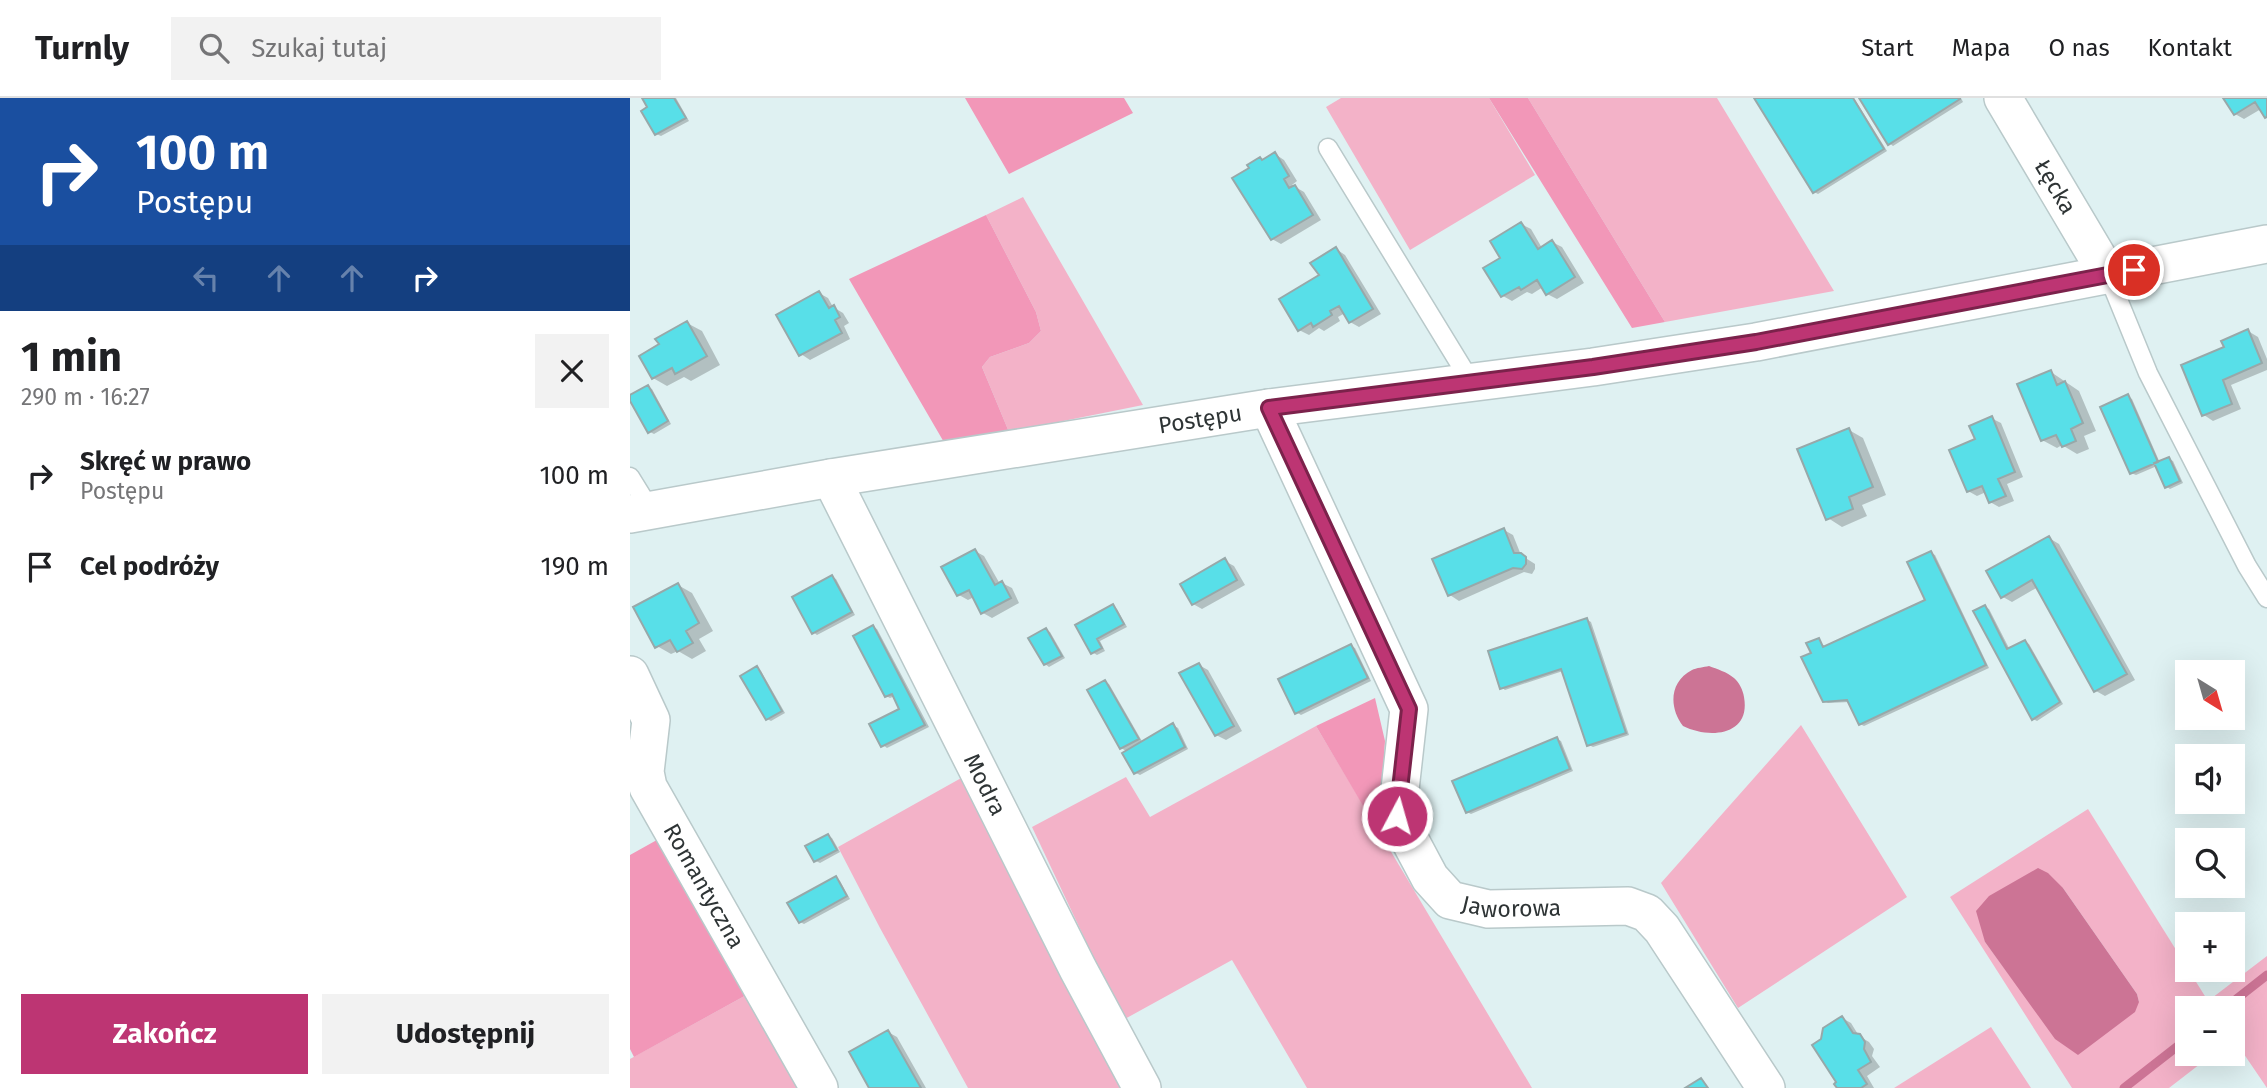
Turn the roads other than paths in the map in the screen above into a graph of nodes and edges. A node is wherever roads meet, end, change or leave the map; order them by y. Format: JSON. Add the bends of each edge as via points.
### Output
{"nodes":[{"id":1,"x":2003,"y":98,"type":"edge"},
{"id":2,"x":1328,"y":148,"type":"dead end"},
{"id":3,"x":2267,"y":244,"type":"edge"},
{"id":4,"x":2108,"y":275,"type":"junction"},
{"id":5,"x":1471,"y":382,"type":"junction"},
{"id":6,"x":1269,"y":408,"type":"junction"},
{"id":7,"x":630,"y":477,"type":"edge"},
{"id":8,"x":831,"y":478,"type":"junction"},
{"id":9,"x":640,"y":512,"type":"edge"},
{"id":10,"x":2267,"y":597,"type":"edge"},
{"id":11,"x":630,"y":674,"type":"edge"},
{"id":12,"x":818,"y":1088,"type":"edge"},
{"id":13,"x":1142,"y":1088,"type":"edge"},
{"id":14,"x":1766,"y":1088,"type":"edge"}],
"edges":[{"from":1,"to":4,"type":"street","name":"Łęcka"},
{"from":2,"to":5,"type":"lane"},
{"from":3,"to":4,"type":"street","name":"Postępu"},
{"from":4,"to":5,"type":"street","name":"Postępu","via":[[1756,342]]},
{"from":4,"to":10,"type":"lane","via":[[2148,373]]},
{"from":5,"to":6,"type":"street","name":"Postępu"},
{"from":6,"to":8,"type":"street","name":"Postępu"},
{"from":6,"to":14,"type":"street","name":"Jaworowa","via":[[1409,709],[1397,816],[1430,878],[1450,900],[1488,909],[1628,906],[1647,913]]},
{"from":7,"to":9,"type":"lane"},
{"from":8,"to":9,"type":"street","name":"Postępu"},
{"from":8,"to":13,"type":"street","name":"Modra"},
{"from":11,"to":12,"type":"street","name":"Romantyczna","via":[[651,720],[645,772],[648,787]]}]}
